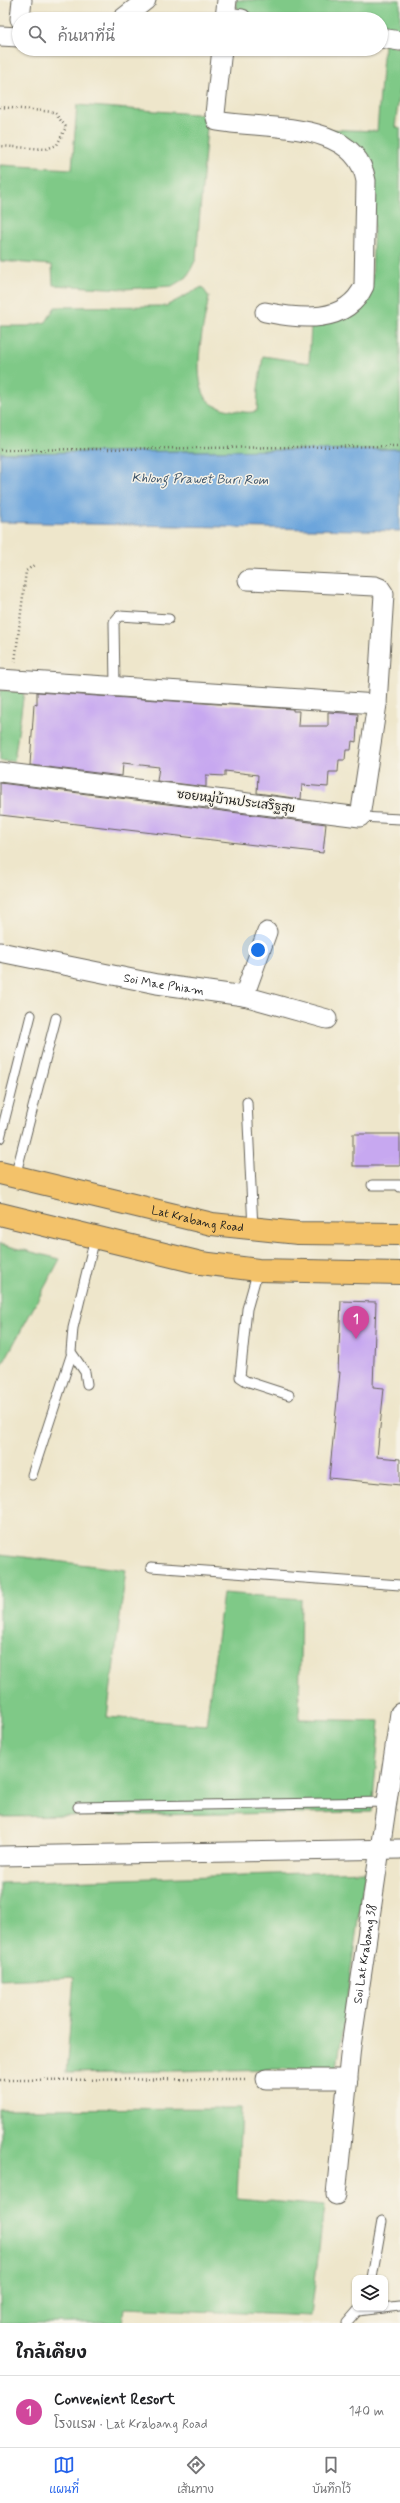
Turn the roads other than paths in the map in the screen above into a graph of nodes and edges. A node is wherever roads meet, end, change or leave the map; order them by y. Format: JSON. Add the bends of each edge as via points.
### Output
{"nodes":[{"id":1,"x":22,"y":0,"type":"edge"},
{"id":2,"x":146,"y":0,"type":"edge"},
{"id":3,"x":21,"y":12,"type":"edge"},
{"id":4,"x":131,"y":12,"type":"edge"},
{"id":5,"x":0,"y":36,"type":"edge"},
{"id":6,"x":12,"y":37,"type":"edge"},
{"id":7,"x":388,"y":39,"type":"edge"},
{"id":8,"x":400,"y":41,"type":"edge"},
{"id":9,"x":221,"y":56,"type":"edge"},
{"id":10,"x":265,"y":312,"type":"dead end"},
{"id":11,"x":248,"y":580,"type":"dead end"},
{"id":12,"x":169,"y":619,"type":"dead end"},
{"id":13,"x":6,"y":680,"type":"edge"},
{"id":14,"x":114,"y":686,"type":"junction"},
{"id":15,"x":377,"y":704,"type":"junction"},
{"id":16,"x":0,"y":772,"type":"edge"},
{"id":17,"x":360,"y":817,"type":"junction"},
{"id":18,"x":400,"y":819,"type":"edge"},
{"id":19,"x":267,"y":932,"type":"dead end"},
{"id":20,"x":0,"y":952,"type":"edge"},
{"id":21,"x":244,"y":996,"type":"junction"},
{"id":22,"x":31,"y":1015,"type":"dead end"},
{"id":23,"x":56,"y":1018,"type":"dead end"},
{"id":24,"x":326,"y":1019,"type":"dead end"},
{"id":25,"x":247,"y":1102,"type":"dead end"},
{"id":26,"x":0,"y":1138,"type":"edge"},
{"id":27,"x":7,"y":1175,"type":"edge"},
{"id":28,"x":372,"y":1185,"type":"dead end"},
{"id":29,"x":400,"y":1185,"type":"edge"},
{"id":30,"x":0,"y":1214,"type":"edge"},
{"id":31,"x":253,"y":1230,"type":"junction"},
{"id":32,"x":400,"y":1234,"type":"edge"},
{"id":33,"x":95,"y":1238,"type":"junction"},
{"id":34,"x":258,"y":1270,"type":"junction"},
{"id":35,"x":400,"y":1273,"type":"edge"},
{"id":36,"x":72,"y":1356,"type":"junction"},
{"id":37,"x":87,"y":1384,"type":"dead end"},
{"id":38,"x":289,"y":1395,"type":"dead end"},
{"id":39,"x":32,"y":1475,"type":"dead end"},
{"id":40,"x":151,"y":1566,"type":"dead end"},
{"id":41,"x":400,"y":1585,"type":"edge"},
{"id":42,"x":400,"y":1713,"type":"edge"},
{"id":43,"x":387,"y":1802,"type":"junction"},
{"id":44,"x":78,"y":1807,"type":"dead end"},
{"id":45,"x":381,"y":1849,"type":"junction"},
{"id":46,"x":400,"y":1849,"type":"edge"},
{"id":47,"x":0,"y":1856,"type":"edge"},
{"id":48,"x":266,"y":2079,"type":"road end"},
{"id":49,"x":348,"y":2079,"type":"junction"},
{"id":50,"x":336,"y":2195,"type":"dead end"},
{"id":51,"x":382,"y":2221,"type":"dead end"},
{"id":52,"x":373,"y":2275,"type":"edge"},
{"id":53,"x":400,"y":2306,"type":"edge"},
{"id":54,"x":388,"y":2307,"type":"edge"},
{"id":55,"x":357,"y":2311,"type":"edge"},
{"id":56,"x":347,"y":2323,"type":"edge"}],
"edges":[{"from":1,"to":3,"type":"street"},
{"from":2,"to":4,"type":"street"},
{"from":5,"to":6,"type":"street"},
{"from":7,"to":8,"type":"street"},
{"from":9,"to":10,"type":"street","via":[[215,114],[217,121],[317,132],[339,142],[358,158],[366,181],[364,286],[358,299],[348,307],[326,315],[300,319]]},
{"from":11,"to":15,"type":"street","via":[[380,588],[384,594]]},
{"from":12,"to":14,"type":"lane","via":[[118,616],[114,622]]},
{"from":13,"to":14,"type":"street"},
{"from":14,"to":15,"type":"street"},
{"from":15,"to":17,"type":"street"},
{"from":16,"to":17,"type":"street","name":"ซอยหมู่บ้านประเสริฐสุข"},
{"from":17,"to":18,"type":"lane"},
{"from":19,"to":21,"type":"street"},
{"from":20,"to":21,"type":"street","name":"Soi Mae Phiam","via":[[157,984]]},
{"from":21,"to":24,"type":"street","name":"Soi Mae Phiam"},
{"from":22,"to":26,"type":"lane"},
{"from":23,"to":27,"type":"lane"},
{"from":25,"to":31,"type":"lane"},
{"from":27,"to":31,"type":"main road","name":"Lat Krabang Road","via":[[173,1216]]},
{"from":28,"to":29,"type":"lane"},
{"from":30,"to":33,"type":"main road"},
{"from":31,"to":32,"type":"main road","name":"Lat Krabang Road","via":[[298,1234]]},
{"from":33,"to":34,"type":"main road","via":[[201,1262]]},
{"from":33,"to":36,"type":"lane","via":[[73,1328]]},
{"from":34,"to":35,"type":"main road"},
{"from":34,"to":38,"type":"lane","via":[[247,1309],[240,1377]]},
{"from":36,"to":37,"type":"lane","via":[[85,1372]]},
{"from":36,"to":39,"type":"lane"},
{"from":40,"to":41,"type":"lane"},
{"from":42,"to":43,"type":"street","name":"Soi Lat Krabang 38"},
{"from":43,"to":44,"type":"lane"},
{"from":43,"to":45,"type":"street","name":"Soi Lat Krabang 38"},
{"from":45,"to":46,"type":"street"},
{"from":45,"to":47,"type":"street"},
{"from":45,"to":49,"type":"street","name":"Soi Lat Krabang 38"},
{"from":48,"to":49,"type":"street"},
{"from":49,"to":50,"type":"street","name":"Soi Lat Krabang 38"},
{"from":51,"to":52,"type":"lane"},
{"from":53,"to":54,"type":"lane"},
{"from":55,"to":56,"type":"lane"}]}
